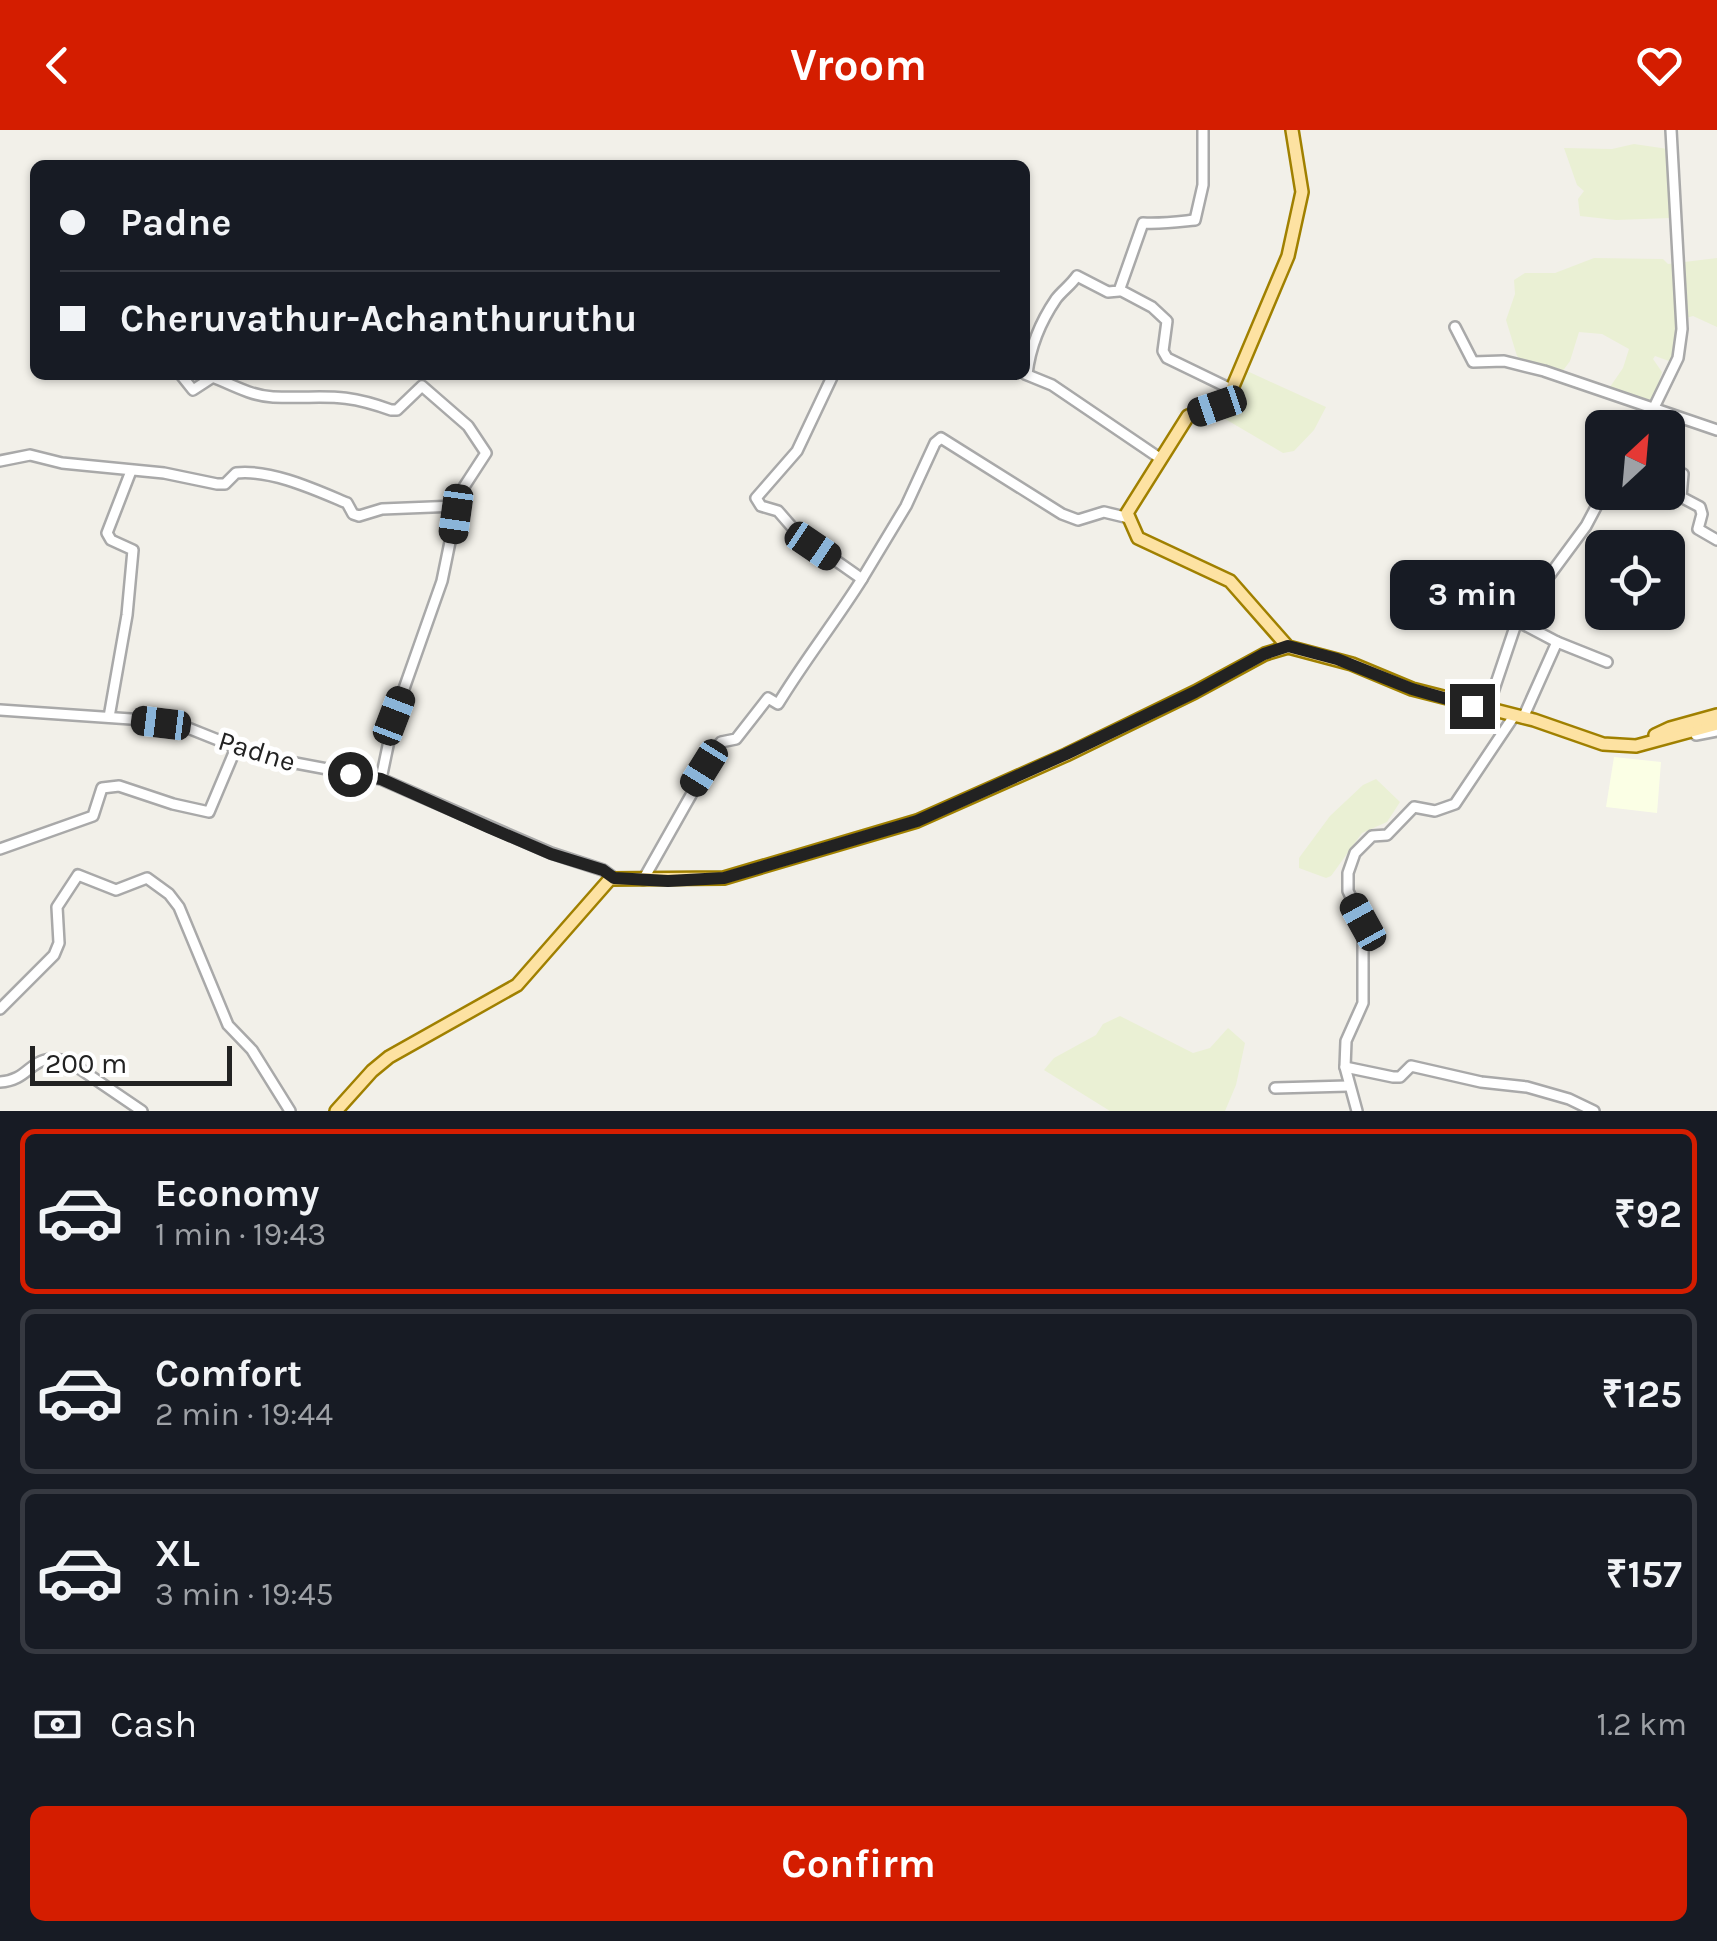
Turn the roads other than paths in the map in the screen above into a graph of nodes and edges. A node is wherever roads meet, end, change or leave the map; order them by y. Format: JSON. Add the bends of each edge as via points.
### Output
{"nodes":[{"id":1,"x":1203,"y":130,"type":"edge"},
{"id":2,"x":1292,"y":130,"type":"edge"},
{"id":3,"x":1671,"y":130,"type":"edge"},
{"id":4,"x":1120,"y":290,"type":"junction"},
{"id":5,"x":1456,"y":327,"type":"dead end"},
{"id":6,"x":1030,"y":361,"type":"edge"},
{"id":7,"x":1030,"y":376,"type":"edge"},
{"id":8,"x":185,"y":380,"type":"edge"},
{"id":9,"x":208,"y":380,"type":"edge"},
{"id":10,"x":220,"y":380,"type":"edge"},
{"id":11,"x":830,"y":380,"type":"edge"},
{"id":12,"x":1231,"y":389,"type":"junction"},
{"id":13,"x":1652,"y":409,"type":"junction"},
{"id":14,"x":1717,"y":430,"type":"edge"},
{"id":15,"x":1161,"y":460,"type":"junction"},
{"id":16,"x":0,"y":461,"type":"edge"},
{"id":17,"x":132,"y":471,"type":"junction"},
{"id":18,"x":1685,"y":498,"type":"edge"},
{"id":19,"x":457,"y":506,"type":"junction"},
{"id":20,"x":1594,"y":510,"type":"edge"},
{"id":21,"x":1129,"y":518,"type":"junction"},
{"id":22,"x":1717,"y":540,"type":"edge"},
{"id":23,"x":862,"y":580,"type":"junction"},
{"id":24,"x":1516,"y":622,"type":"junction"},
{"id":25,"x":1557,"y":642,"type":"junction"},
{"id":26,"x":1288,"y":646,"type":"junction"},
{"id":27,"x":1608,"y":662,"type":"dead end"},
{"id":28,"x":0,"y":710,"type":"edge"},
{"id":29,"x":1487,"y":710,"type":"junction"},
{"id":30,"x":1717,"y":715,"type":"edge"},
{"id":31,"x":1519,"y":717,"type":"junction"},
{"id":32,"x":109,"y":718,"type":"junction"},
{"id":33,"x":1717,"y":727,"type":"edge"},
{"id":34,"x":1660,"y":740,"type":"junction"},
{"id":35,"x":1636,"y":746,"type":"junction"},
{"id":36,"x":236,"y":748,"type":"junction"},
{"id":37,"x":381,"y":779,"type":"junction"},
{"id":38,"x":0,"y":849,"type":"edge"},
{"id":39,"x":614,"y":878,"type":"junction"},
{"id":40,"x":643,"y":880,"type":"junction"},
{"id":41,"x":0,"y":1009,"type":"edge"},
{"id":42,"x":1344,"y":1067,"type":"junction"},
{"id":43,"x":0,"y":1082,"type":"edge"},
{"id":44,"x":1348,"y":1086,"type":"junction"},
{"id":45,"x":1276,"y":1088,"type":"dead end"},
{"id":46,"x":142,"y":1111,"type":"edge"},
{"id":47,"x":290,"y":1111,"type":"edge"},
{"id":48,"x":336,"y":1111,"type":"edge"},
{"id":49,"x":1357,"y":1111,"type":"edge"},
{"id":50,"x":1594,"y":1111,"type":"edge"}],
"edges":[{"from":1,"to":4,"type":"street","via":[[1204,185],[1196,220],[1176,219],[1162,227],[1143,223]]},
{"from":2,"to":12,"type":"main road","via":[[1302,192],[1292,240]]},
{"from":3,"to":13,"type":"street","via":[[1682,329],[1678,358]]},
{"from":4,"to":6,"type":"street","via":[[1108,292],[1077,276],[1059,295]]},
{"from":4,"to":12,"type":"street","via":[[1167,321],[1167,358]]},
{"from":5,"to":13,"type":"street","via":[[1472,362],[1544,371]]},
{"from":7,"to":15,"type":"street"},
{"from":8,"to":9,"type":"street","via":[[193,390]]},
{"from":10,"to":19,"type":"street","via":[[271,397],[344,396],[391,410],[427,387],[486,454]]},
{"from":11,"to":23,"type":"street","via":[[797,450],[756,498]]},
{"from":12,"to":15,"type":"main road","via":[[1217,406],[1188,416]]},
{"from":13,"to":14,"type":"street"},
{"from":15,"to":21,"type":"main road"},
{"from":16,"to":17,"type":"street","via":[[30,455]]},
{"from":17,"to":19,"type":"street","via":[[217,484],[240,472],[278,477],[348,503],[359,516]]},
{"from":17,"to":32,"type":"street","via":[[107,533],[133,550]]},
{"from":18,"to":22,"type":"street","via":[[1700,506],[1698,529]]},
{"from":19,"to":37,"type":"street","via":[[442,580],[394,716]]},
{"from":20,"to":24,"type":"street"},
{"from":21,"to":23,"type":"street","via":[[1104,512],[1078,520],[1062,514],[941,438]]},
{"from":21,"to":26,"type":"main road","via":[[1138,538],[1230,581]]},
{"from":23,"to":40,"type":"street","via":[[778,704],[768,698],[736,739],[721,742]]},
{"from":24,"to":25,"type":"street"},
{"from":24,"to":29,"type":"street"},
{"from":25,"to":27,"type":"street"},
{"from":25,"to":31,"type":"street"},
{"from":26,"to":29,"type":"main road"},
{"from":26,"to":40,"type":"main road","via":[[917,821],[724,878]]},
{"from":28,"to":32,"type":"street","name":"Padne"},
{"from":29,"to":31,"type":"main road"},
{"from":30,"to":35,"type":"main road"},
{"from":31,"to":35,"type":"main road","via":[[1603,744]]},
{"from":31,"to":42,"type":"street","via":[[1455,804],[1435,812],[1414,807],[1387,836],[1372,836],[1355,853],[1348,891],[1363,922],[1364,990]]},
{"from":32,"to":36,"type":"street","name":"Padne","via":[[188,728]]},
{"from":33,"to":34,"type":"street"},
{"from":33,"to":34,"type":"main road"},
{"from":34,"to":35,"type":"main road"},
{"from":36,"to":37,"type":"street","name":"Padne"},
{"from":36,"to":38,"type":"street","via":[[209,812],[119,786],[102,788],[94,816]]},
{"from":37,"to":39,"type":"street","name":"Padne"},
{"from":39,"to":40,"type":"main road"},
{"from":39,"to":48,"type":"main road","via":[[517,985],[390,1057]]},
{"from":41,"to":47,"type":"street","via":[[54,955],[57,907],[78,875],[109,890],[147,878],[178,907],[228,1025]]},
{"from":42,"to":44,"type":"street"},
{"from":42,"to":50,"type":"street","via":[[1400,1077],[1411,1066],[1527,1086]]},
{"from":43,"to":46,"type":"street","via":[[42,1058],[56,1058]]},
{"from":44,"to":45,"type":"street"},
{"from":44,"to":49,"type":"street"}]}
